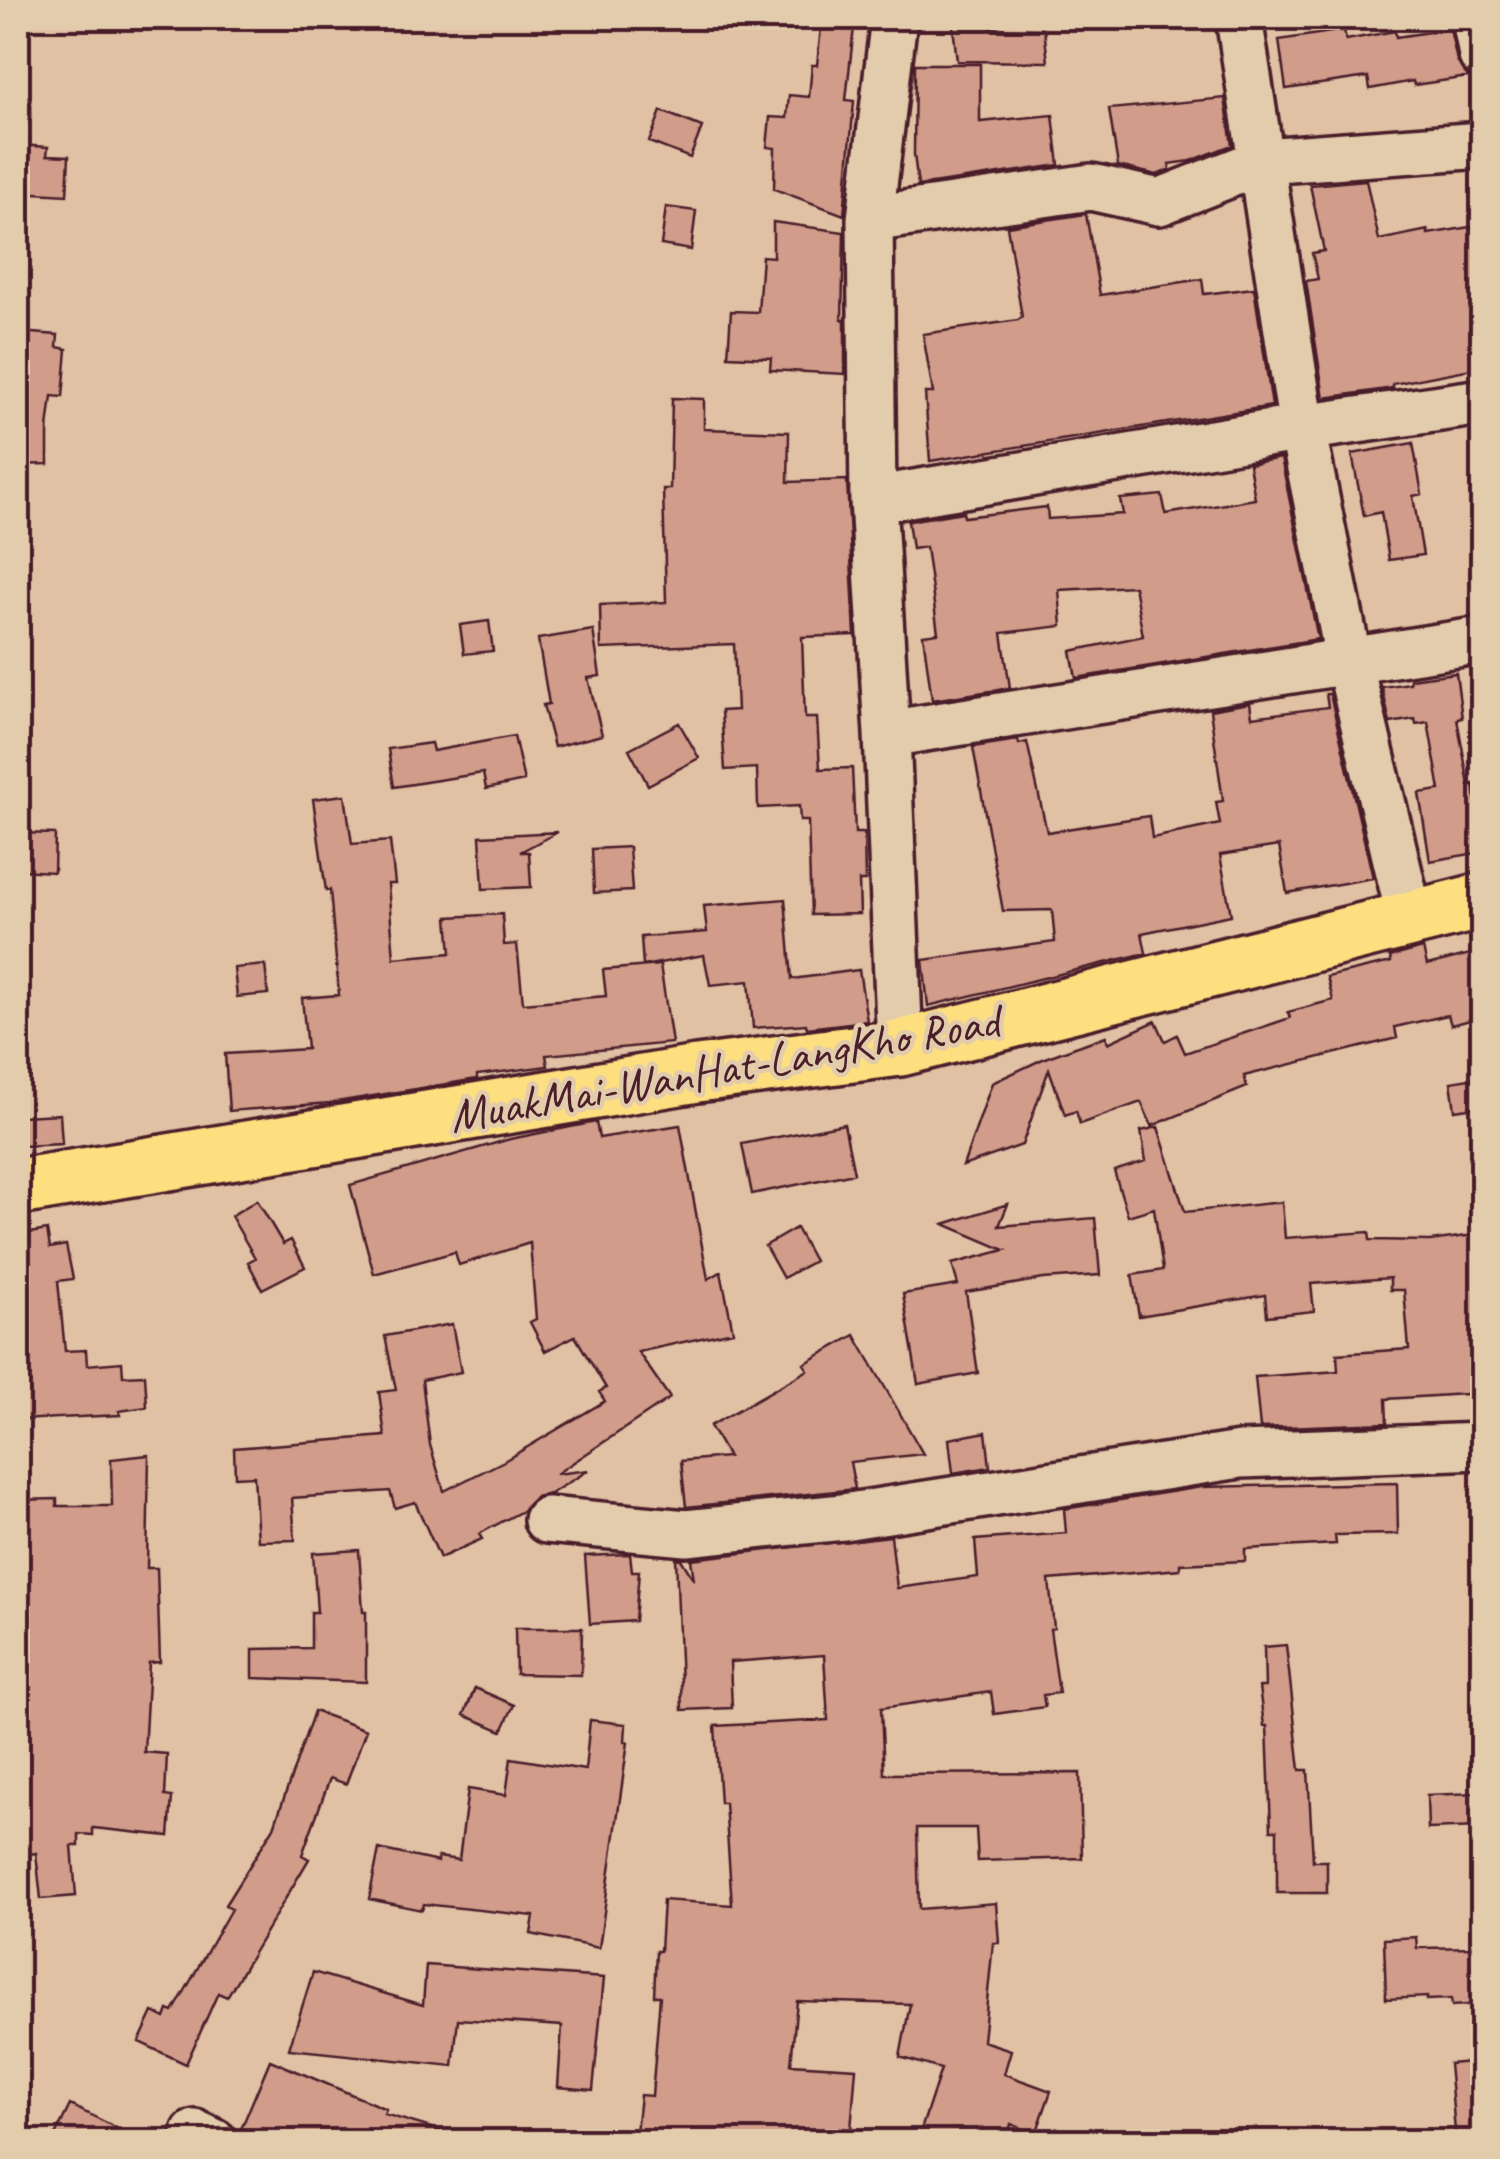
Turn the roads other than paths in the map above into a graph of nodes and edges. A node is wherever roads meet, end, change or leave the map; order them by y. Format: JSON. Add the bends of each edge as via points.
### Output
{"nodes":[{"id":1,"x":894,"y":18,"type":"edge"},
{"id":2,"x":1239,"y":18,"type":"edge"},
{"id":3,"x":1475,"y":18,"type":"edge"},
{"id":4,"x":1482,"y":55,"type":"edge"},
{"id":5,"x":1482,"y":145,"type":"edge"},
{"id":6,"x":1263,"y":161,"type":"junction"},
{"id":7,"x":870,"y":219,"type":"junction"},
{"id":8,"x":1482,"y":402,"type":"edge"},
{"id":9,"x":1302,"y":428,"type":"junction"},
{"id":10,"x":873,"y":500,"type":"junction"},
{"id":11,"x":1482,"y":640,"type":"edge"},
{"id":12,"x":1349,"y":662,"type":"junction"},
{"id":13,"x":887,"y":734,"type":"junction"},
{"id":14,"x":1482,"y":900,"type":"edge"},
{"id":15,"x":1410,"y":919,"type":"junction"},
{"id":16,"x":900,"y":1048,"type":"junction"},
{"id":17,"x":18,"y":1187,"type":"edge"},
{"id":18,"x":1482,"y":1446,"type":"edge"},
{"id":19,"x":548,"y":1520,"type":"dead end"}],
"edges":[{"from":1,"to":7,"type":"street"},
{"from":2,"to":6,"type":"street"},
{"from":3,"to":4,"type":"street"},
{"from":5,"to":6,"type":"street"},
{"from":6,"to":7,"type":"street","via":[[1159,202],[1090,186]]},
{"from":6,"to":9,"type":"street"},
{"from":7,"to":10,"type":"street"},
{"from":8,"to":9,"type":"street"},
{"from":9,"to":10,"type":"street"},
{"from":9,"to":12,"type":"street"},
{"from":10,"to":13,"type":"street"},
{"from":11,"to":12,"type":"street"},
{"from":12,"to":13,"type":"street"},
{"from":12,"to":15,"type":"street"},
{"from":13,"to":16,"type":"street"},
{"from":14,"to":15,"type":"main road","name":"MuakMai-WanHat-LangKho Road"},
{"from":15,"to":16,"type":"main road","name":"MuakMai-WanHat-LangKho Road"},
{"from":16,"to":17,"type":"main road","name":"MuakMai-WanHat-LangKho Road","via":[[697,1074]]},
{"from":18,"to":19,"type":"street","via":[[1240,1455],[843,1517],[686,1533]]}]}
